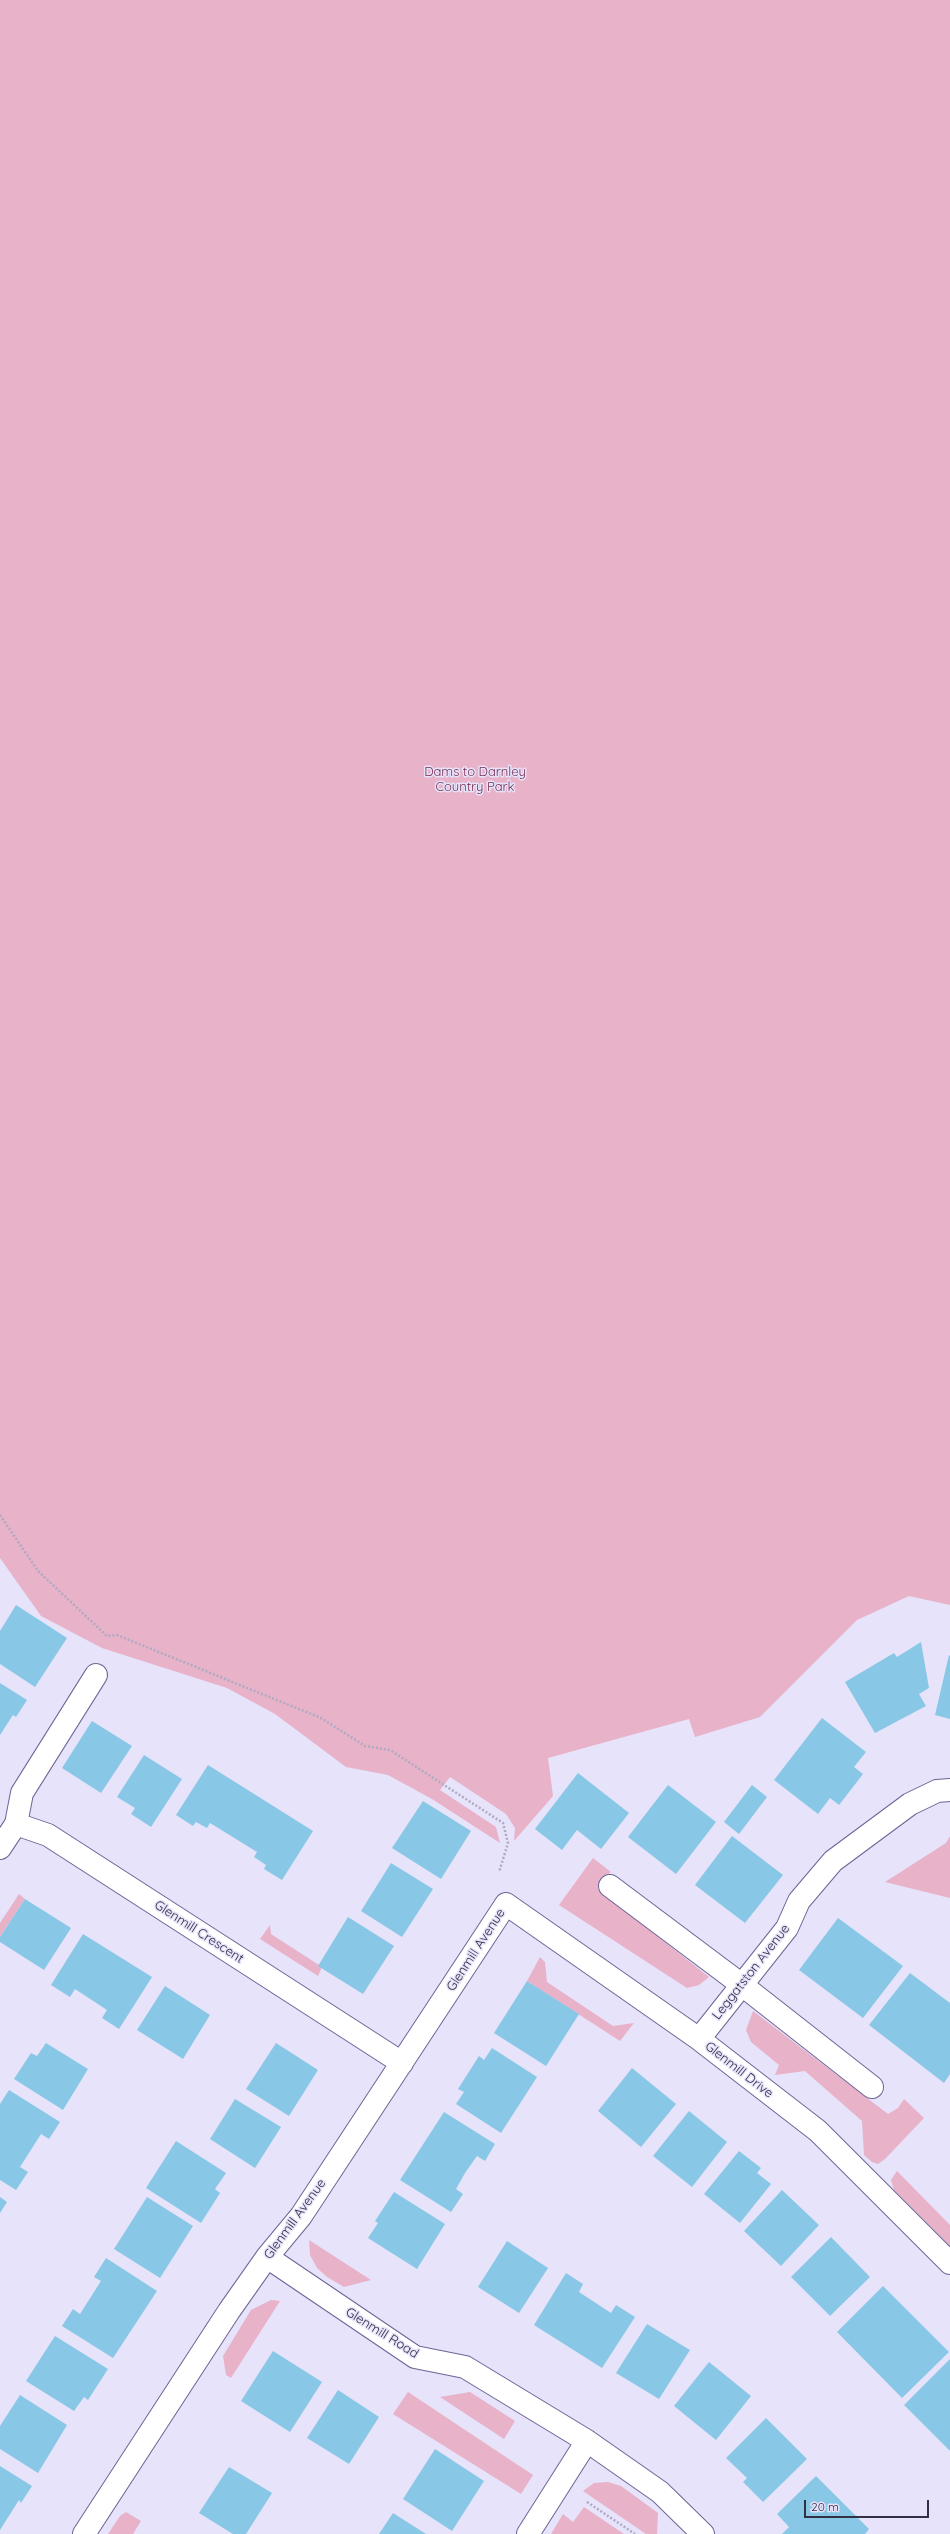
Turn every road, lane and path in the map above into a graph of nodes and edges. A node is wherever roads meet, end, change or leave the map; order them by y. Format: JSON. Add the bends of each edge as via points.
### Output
{"nodes":[{"id":1,"x":0,"y":1515,"type":"edge"},
{"id":2,"x":96,"y":1675,"type":"dead end"},
{"id":3,"x":950,"y":1790,"type":"edge"},
{"id":4,"x":16,"y":1824,"type":"junction"},
{"id":5,"x":0,"y":1848,"type":"edge"},
{"id":6,"x":610,"y":1886,"type":"dead end"},
{"id":7,"x":506,"y":1904,"type":"junction"},
{"id":8,"x":742,"y":1985,"type":"junction"},
{"id":9,"x":699,"y":2039,"type":"junction"},
{"id":10,"x":402,"y":2063,"type":"junction"},
{"id":11,"x":872,"y":2086,"type":"dead end"},
{"id":12,"x":267,"y":2257,"type":"junction"},
{"id":13,"x":950,"y":2263,"type":"edge"},
{"id":14,"x":587,"y":2441,"type":"junction"},
{"id":15,"x":560,"y":2484,"type":"junction"},
{"id":16,"x":84,"y":2534,"type":"edge"},
{"id":17,"x":528,"y":2534,"type":"edge"},
{"id":18,"x":635,"y":2534,"type":"edge"},
{"id":19,"x":703,"y":2534,"type":"edge"}],
"edges":[{"from":1,"to":7,"type":"path","via":[[38,1571],[108,1636],[117,1635],[321,1718],[365,1746],[390,1750],[503,1823],[508,1843],[499,1869]]},
{"from":2,"to":4,"type":"street","via":[[22,1793]]},
{"from":3,"to":8,"type":"street","name":"Leggatston Avenue","via":[[937,1791],[910,1804],[833,1861],[799,1901],[787,1928]]},
{"from":4,"to":5,"type":"street"},
{"from":4,"to":10,"type":"street","name":"Glenmill Crescent","via":[[48,1836]]},
{"from":6,"to":8,"type":"street"},
{"from":7,"to":9,"type":"street","name":"Glenmill Drive"},
{"from":7,"to":10,"type":"street","name":"Glenmill Avenue"},
{"from":8,"to":9,"type":"street","name":"Leggatston Avenue"},
{"from":8,"to":11,"type":"street"},
{"from":9,"to":13,"type":"street","name":"Glenmill Drive","via":[[818,2131]]},
{"from":10,"to":12,"type":"street","name":"Glenmill Avenue","via":[[301,2216]]},
{"from":12,"to":14,"type":"street","name":"Glenmill Road","via":[[415,2357],[465,2367]]},
{"from":12,"to":16,"type":"street","name":"Glenmill Avenue"},
{"from":14,"to":15,"type":"street"},
{"from":14,"to":19,"type":"street","name":"Glenmill Road","via":[[660,2492]]},
{"from":15,"to":17,"type":"street"},
{"from":15,"to":18,"type":"path"}]}
